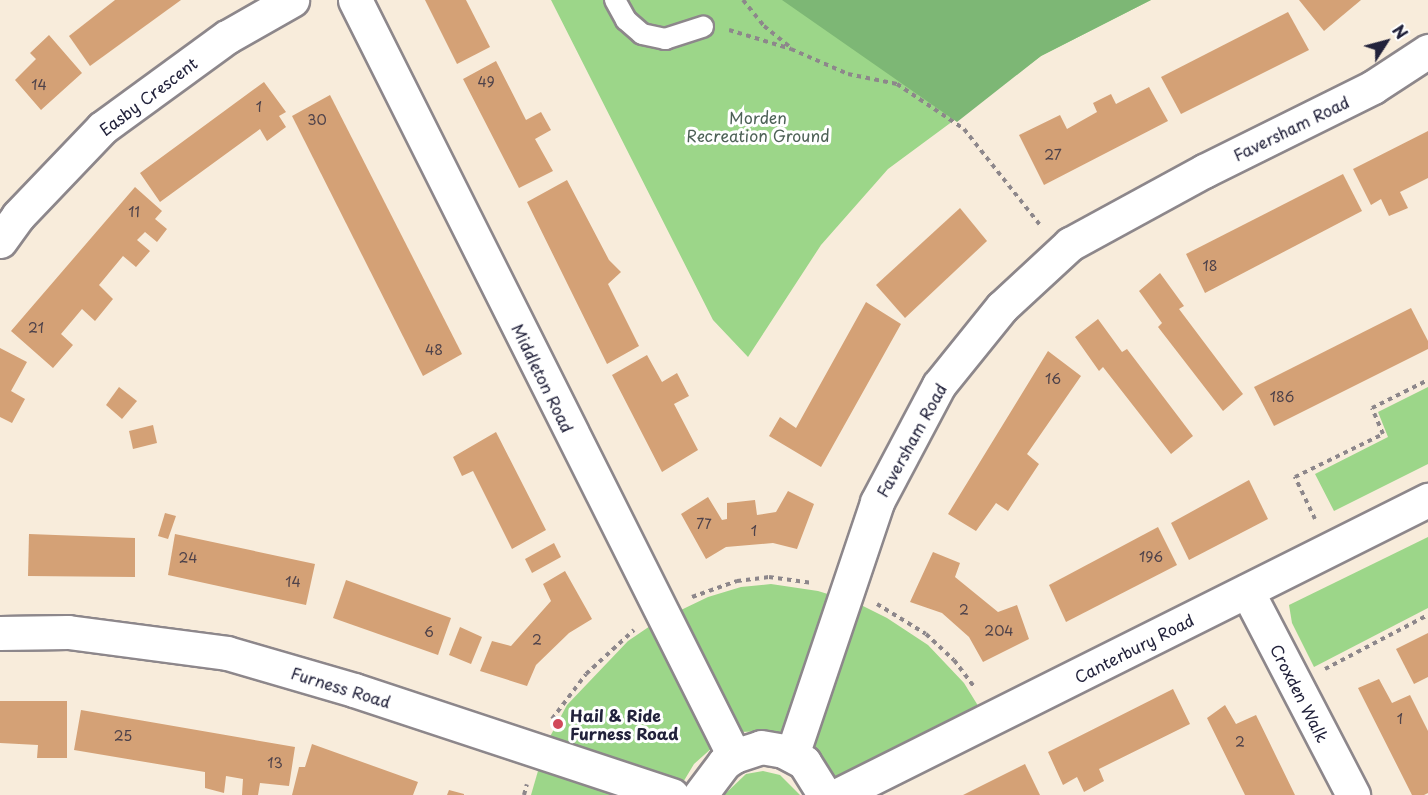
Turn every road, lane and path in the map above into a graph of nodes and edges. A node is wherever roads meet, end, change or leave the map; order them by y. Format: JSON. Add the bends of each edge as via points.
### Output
{"nodes":[{"id":1,"x":292,"y":0,"type":"edge"},
{"id":2,"x":355,"y":0,"type":"edge"},
{"id":3,"x":615,"y":0,"type":"edge"},
{"id":4,"x":743,"y":0,"type":"edge"},
{"id":5,"x":703,"y":27,"type":"joint"},
{"id":6,"x":791,"y":49,"type":"junction"},
{"id":7,"x":1428,"y":51,"type":"edge"},
{"id":8,"x":6,"y":219,"type":"edge"},
{"id":9,"x":1070,"y":244,"type":"junction"},
{"id":10,"x":1428,"y":380,"type":"edge"},
{"id":11,"x":1428,"y":500,"type":"edge"},
{"id":12,"x":1329,"y":549,"type":"junction"},
{"id":13,"x":1247,"y":591,"type":"junction"},
{"id":14,"x":847,"y":593,"type":"junction"},
{"id":15,"x":661,"y":612,"type":"junction"},
{"id":16,"x":1428,"y":615,"type":"edge"},
{"id":17,"x":0,"y":633,"type":"edge"},
{"id":18,"x":1295,"y":684,"type":"junction"},
{"id":19,"x":994,"y":719,"type":"junction"},
{"id":20,"x":536,"y":752,"type":"junction"},
{"id":21,"x":792,"y":755,"type":"junction"},
{"id":22,"x":734,"y":756,"type":"junction"},
{"id":23,"x":524,"y":795,"type":"edge"},
{"id":24,"x":672,"y":795,"type":"edge"},
{"id":25,"x":700,"y":795,"type":"edge"},
{"id":26,"x":825,"y":795,"type":"edge"},
{"id":27,"x":838,"y":795,"type":"edge"},
{"id":28,"x":1353,"y":795,"type":"edge"}],
"edges":[{"from":1,"to":8,"type":"street","name":"Easby Crescent","via":[[227,37],[102,128]]},
{"from":2,"to":15,"type":"street","name":"Middleton Road"},
{"from":3,"to":5,"type":"lane","via":[[626,20],[642,34],[665,39]]},
{"from":4,"to":6,"type":"path","via":[[764,26]]},
{"from":5,"to":6,"type":"path","via":[[739,31]]},
{"from":6,"to":9,"type":"path","via":[[848,74],[897,84],[964,129],[1035,222]]},
{"from":7,"to":9,"type":"street","name":"Faversham Road","via":[[1373,87],[1204,171]]},
{"from":9,"to":14,"type":"street","name":"Faversham Road","via":[[1002,307],[939,385],[877,502]]},
{"from":10,"to":12,"type":"path","via":[[1372,408],[1383,434],[1295,477]]},
{"from":11,"to":12,"type":"street","name":"Canterbury Road"},
{"from":12,"to":13,"type":"street","name":"Canterbury Road"},
{"from":13,"to":18,"type":"street","name":"Croxden Walk"},
{"from":13,"to":19,"type":"street","name":"Canterbury Road"},
{"from":14,"to":15,"type":"path","via":[[812,582],[769,577],[737,580]]},
{"from":14,"to":19,"type":"path","via":[[885,607],[926,634],[954,660]]},
{"from":14,"to":21,"type":"street","name":"Faversham Road"},
{"from":15,"to":20,"type":"path","via":[[612,647],[586,674],[558,708]]},
{"from":15,"to":22,"type":"street","name":"Middleton Road"},
{"from":16,"to":18,"type":"path"},
{"from":17,"to":20,"type":"street","name":"Furness Road","via":[[68,632],[227,653],[354,690]]},
{"from":18,"to":28,"type":"street","name":"Croxden Walk"},
{"from":19,"to":27,"type":"street","name":"Canterbury Road"},
{"from":20,"to":23,"type":"path"},
{"from":20,"to":24,"type":"street","name":"Furness Road"},
{"from":21,"to":22,"type":"street","via":[[761,747]]},
{"from":21,"to":26,"type":"street","via":[[813,771]]},
{"from":22,"to":25,"type":"street","via":[[715,772]]}]}
